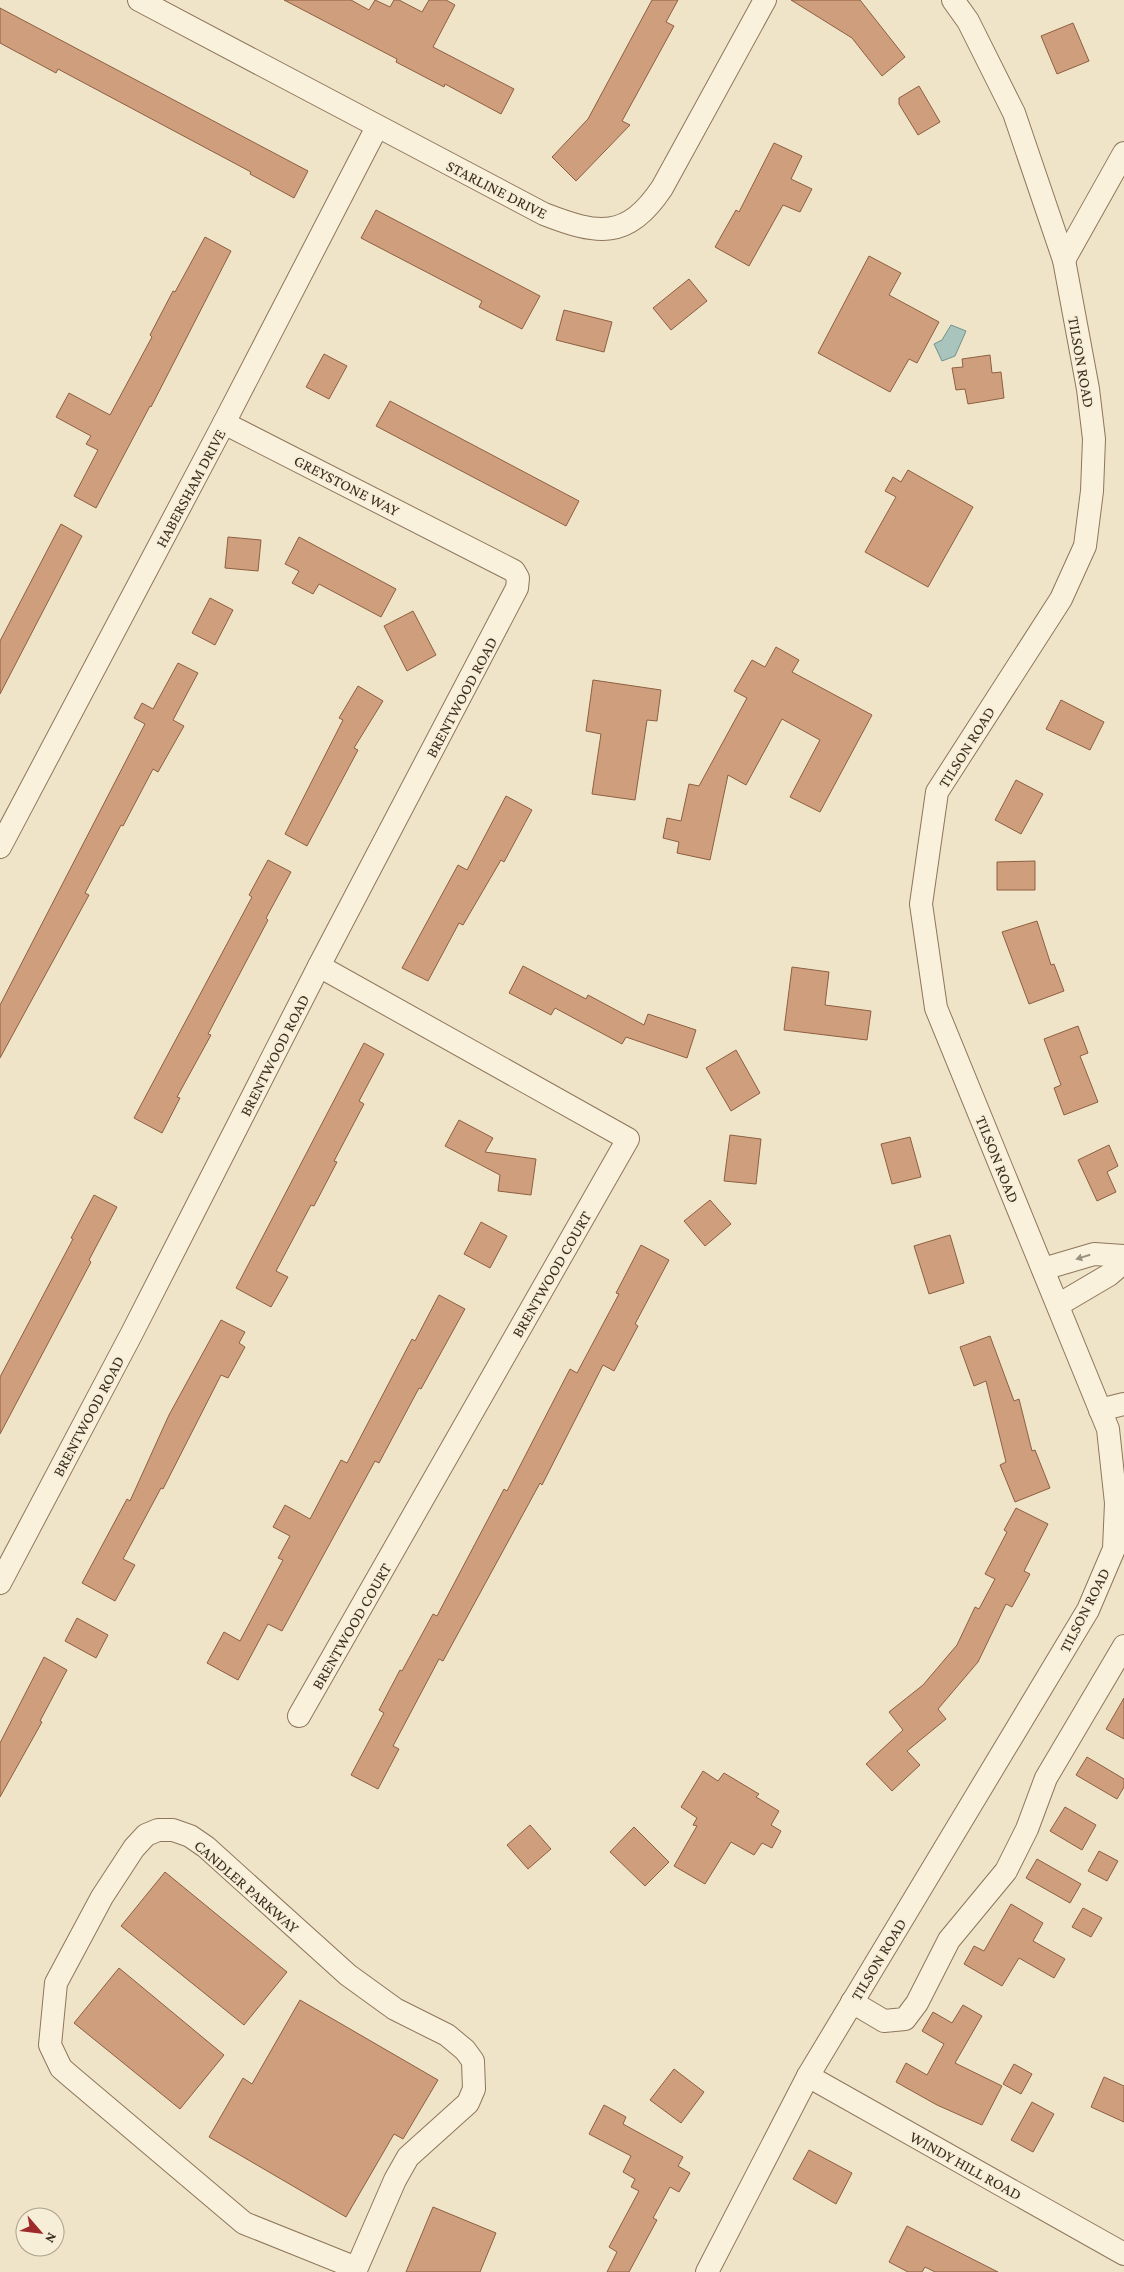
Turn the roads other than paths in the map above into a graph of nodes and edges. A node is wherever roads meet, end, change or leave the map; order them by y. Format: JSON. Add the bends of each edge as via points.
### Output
{"nodes":[{"id":1,"x":139,"y":0,"type":"edge"},
{"id":2,"x":765,"y":0,"type":"edge"},
{"id":3,"x":953,"y":0,"type":"edge"},
{"id":4,"x":377,"y":127,"type":"junction"},
{"id":5,"x":1124,"y":153,"type":"edge"},
{"id":6,"x":1064,"y":260,"type":"junction"},
{"id":7,"x":224,"y":423,"type":"junction"},
{"id":8,"x":470,"y":549,"type":"joint"},
{"id":9,"x":0,"y":847,"type":"edge"},
{"id":10,"x":319,"y":966,"type":"junction"},
{"id":11,"x":1124,"y":1256,"type":"edge"},
{"id":12,"x":1124,"y":1262,"type":"edge"},
{"id":13,"x":1043,"y":1269,"type":"junction"},
{"id":14,"x":1058,"y":1305,"type":"junction"},
{"id":15,"x":1124,"y":1404,"type":"edge"},
{"id":16,"x":1100,"y":1410,"type":"junction"},
{"id":17,"x":0,"y":1583,"type":"edge"},
{"id":18,"x":1124,"y":1646,"type":"edge"},
{"id":19,"x":299,"y":1716,"type":"dead end"},
{"id":20,"x":852,"y":2002,"type":"junction"},
{"id":21,"x":808,"y":2076,"type":"junction"},
{"id":22,"x":1124,"y":2254,"type":"edge"},
{"id":23,"x":356,"y":2270,"type":"edge"},
{"id":24,"x":707,"y":2272,"type":"edge"}],
"edges":[{"from":1,"to":4,"type":"street","name":"STARLINE DRIVE"},
{"from":2,"to":4,"type":"street","name":"STARLINE DRIVE","via":[[662,188],[641,215],[612,229],[572,225],[544,214]]},
{"from":3,"to":6,"type":"street","name":"TILSON ROAD","via":[[968,20],[1014,113]]},
{"from":4,"to":7,"type":"street","name":"HABERSHAM DRIVE"},
{"from":5,"to":6,"type":"street"},
{"from":6,"to":13,"type":"street","name":"TILSON ROAD","via":[[1094,439],[1085,546],[1061,599],[937,792],[921,904],[936,1008]]},
{"from":7,"to":8,"type":"street","name":"GREYSTONE WAY"},
{"from":7,"to":9,"type":"street","name":"HABERSHAM DRIVE"},
{"from":8,"to":10,"type":"street","name":"BRENTWOOD ROAD","via":[[514,571],[518,578],[513,599]]},
{"from":10,"to":17,"type":"street","name":"BRENTWOOD ROAD"},
{"from":10,"to":19,"type":"street","name":"BRENTWOOD COURT","via":[[628,1139]]},
{"from":11,"to":13,"type":"street","one_way":true,"via":[[1094,1254]]},
{"from":12,"to":14,"type":"street","via":[[1109,1275]]},
{"from":13,"to":14,"type":"street","name":"TILSON ROAD"},
{"from":14,"to":16,"type":"street","name":"TILSON ROAD"},
{"from":15,"to":16,"type":"street"},
{"from":16,"to":20,"type":"street","name":"TILSON ROAD","via":[[1108,1429],[1116,1503],[1114,1549],[1088,1610]]},
{"from":18,"to":20,"type":"street","via":[[1046,1778],[1006,1871],[949,1940],[906,2019],[884,2021]]},
{"from":20,"to":21,"type":"street","name":"TILSON ROAD"},
{"from":21,"to":22,"type":"street","name":"WINDY HILL ROAD"},
{"from":21,"to":24,"type":"street","name":"TILSON ROAD"},
{"from":23,"to":23,"type":"street","name":"CANDLER PARKWAY","via":[[244,2224],[61,2068],[55,2056],[50,2044],[56,1983],[102,1897],[146,1835],[158,1830],[173,1830],[206,1847],[348,1975],[395,2009],[447,2036],[473,2061],[474,2089],[468,2102],[408,2157]]}]}
